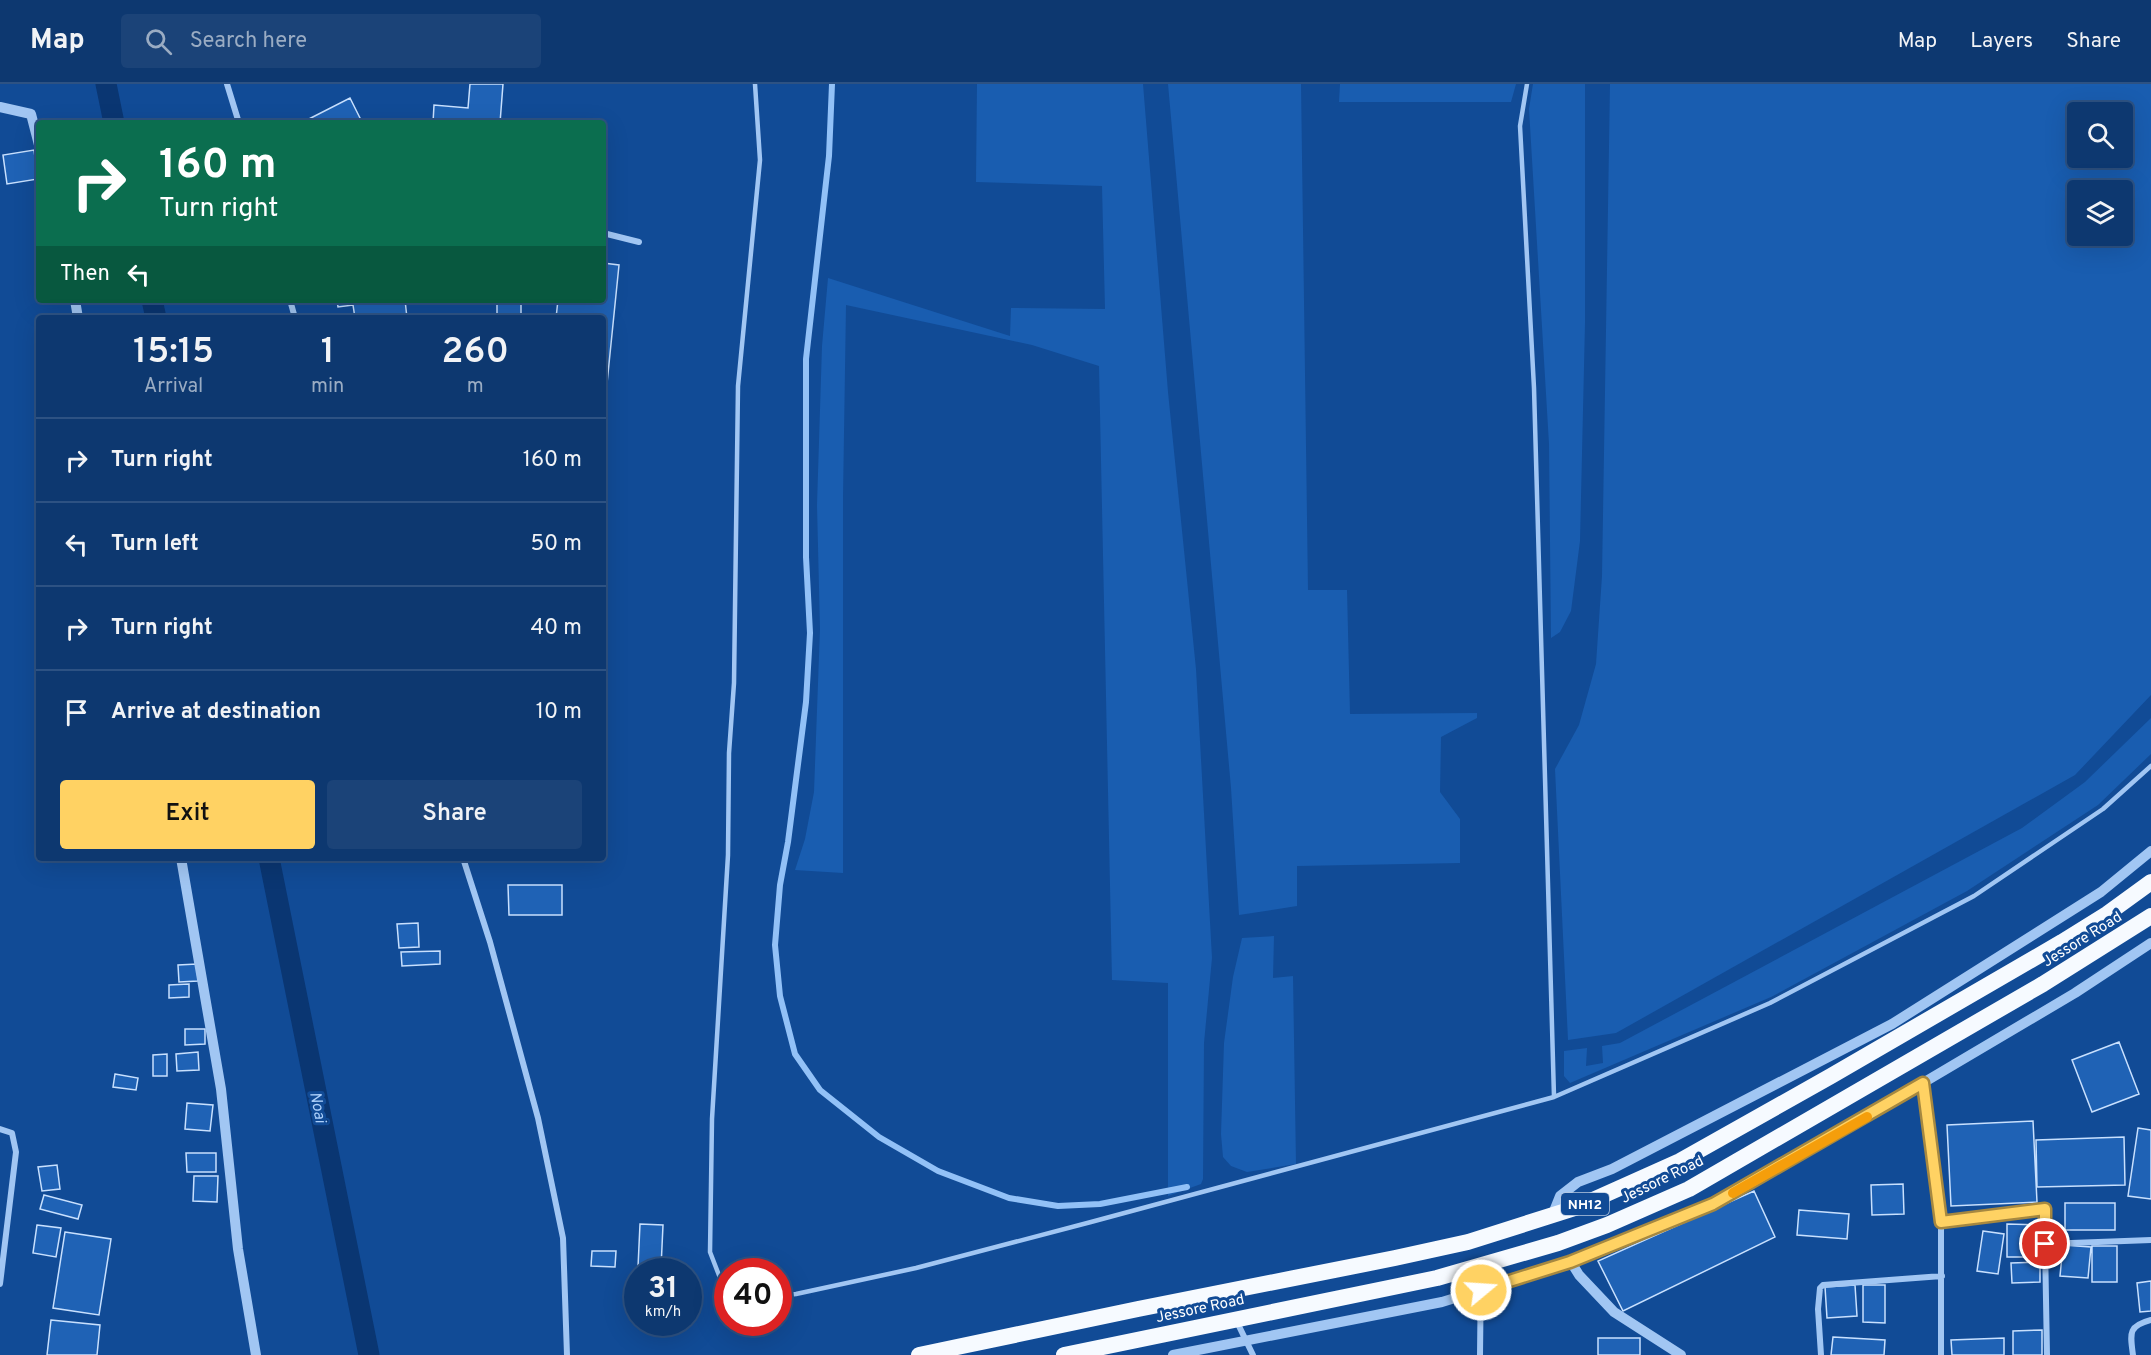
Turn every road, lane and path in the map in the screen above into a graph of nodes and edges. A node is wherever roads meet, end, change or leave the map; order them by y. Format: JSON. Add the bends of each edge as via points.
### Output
{"nodes":[{"id":1,"x":227,"y":84,"type":"edge"},
{"id":2,"x":755,"y":84,"type":"edge"},
{"id":3,"x":1527,"y":84,"type":"edge"},
{"id":4,"x":0,"y":107,"type":"edge"},
{"id":5,"x":238,"y":120,"type":"edge"},
{"id":6,"x":36,"y":133,"type":"edge"},
{"id":7,"x":606,"y":234,"type":"edge"},
{"id":8,"x":639,"y":242,"type":"dead end"},
{"id":9,"x":2151,"y":766,"type":"edge"},
{"id":10,"x":2151,"y":851,"type":"edge"},
{"id":11,"x":182,"y":861,"type":"edge"},
{"id":12,"x":464,"y":861,"type":"edge"},
{"id":13,"x":2151,"y":882,"type":"edge"},
{"id":14,"x":2151,"y":916,"type":"edge"},
{"id":15,"x":2151,"y":943,"type":"edge"},
{"id":16,"x":1923,"y":1083,"type":"junction"},
{"id":17,"x":1554,"y":1097,"type":"junction"},
{"id":18,"x":0,"y":1129,"type":"edge"},
{"id":19,"x":1552,"y":1216,"type":"junction"},
{"id":20,"x":1941,"y":1222,"type":"junction"},
{"id":21,"x":2151,"y":1240,"type":"edge"},
{"id":22,"x":2045,"y":1244,"type":"junction"},
{"id":23,"x":714,"y":1262,"type":"edge"},
{"id":24,"x":1570,"y":1262,"type":"junction"},
{"id":25,"x":1481,"y":1266,"type":"junction"},
{"id":26,"x":1942,"y":1276,"type":"junction"},
{"id":27,"x":0,"y":1284,"type":"edge"},
{"id":28,"x":1481,"y":1290,"type":"junction"},
{"id":29,"x":792,"y":1294,"type":"edge"},
{"id":30,"x":1235,"y":1319,"type":"junction"},
{"id":31,"x":2151,"y":1320,"type":"edge"},
{"id":32,"x":1247,"y":1340,"type":"junction"},
{"id":33,"x":951,"y":1352,"type":"edge"},
{"id":34,"x":256,"y":1355,"type":"edge"},
{"id":35,"x":567,"y":1355,"type":"edge"},
{"id":36,"x":919,"y":1355,"type":"edge"},
{"id":37,"x":1064,"y":1355,"type":"edge"},
{"id":38,"x":1173,"y":1355,"type":"edge"},
{"id":39,"x":1253,"y":1355,"type":"edge"},
{"id":40,"x":1480,"y":1355,"type":"edge"},
{"id":41,"x":1681,"y":1355,"type":"edge"},
{"id":42,"x":1821,"y":1355,"type":"edge"},
{"id":43,"x":1941,"y":1355,"type":"edge"},
{"id":44,"x":2047,"y":1355,"type":"edge"},
{"id":45,"x":2133,"y":1355,"type":"edge"}],
"edges":[{"from":1,"to":5,"type":"street"},
{"from":2,"to":23,"type":"lane","via":[[760,160],[738,386],[728,855],[712,1119],[710,1252]]},
{"from":3,"to":17,"type":"lane","via":[[1520,126],[1534,388]]},
{"from":4,"to":6,"type":"street","via":[[31,114]]},
{"from":7,"to":8,"type":"street"},
{"from":9,"to":17,"type":"lane","via":[[2103,809],[1974,896],[1770,1003]]},
{"from":10,"to":19,"type":"street","via":[[2101,892],[1892,1024],[1612,1169],[1578,1182],[1560,1196]]},
{"from":11,"to":34,"type":"street","via":[[221,1089],[238,1249]]},
{"from":12,"to":35,"type":"street","via":[[538,1118],[563,1238]]},
{"from":13,"to":19,"type":"highway","number":"NH12","via":[[2062,942],[1680,1161]]},
{"from":14,"to":25,"type":"highway","name":"Jessore Road","number":"NH12","via":[[2043,984],[1689,1189],[1558,1243]]},
{"from":15,"to":16,"type":"street"},
{"from":16,"to":20,"type":"street"},
{"from":16,"to":24,"type":"street","via":[[1713,1204]]},
{"from":17,"to":29,"type":"lane","via":[[938,1262]]},
{"from":18,"to":27,"type":"street","via":[[12,1133],[16,1152]]},
{"from":19,"to":33,"type":"highway","number":"NH12","via":[[1468,1242],[1040,1329]]},
{"from":20,"to":22,"type":"street","via":[[2045,1209]]},
{"from":20,"to":26,"type":"street"},
{"from":21,"to":22,"type":"street"},
{"from":22,"to":44,"type":"street"},
{"from":24,"to":28,"type":"street"},
{"from":24,"to":41,"type":"street","via":[[1614,1312]]},
{"from":25,"to":28,"type":"street"},
{"from":25,"to":30,"type":"highway","name":"Jessore Road","number":"NH12"},
{"from":26,"to":42,"type":"street","via":[[1823,1285],[1818,1298]]},
{"from":26,"to":43,"type":"street"},
{"from":28,"to":32,"type":"street","via":[[1442,1302]]},
{"from":28,"to":40,"type":"street"},
{"from":30,"to":32,"type":"street"},
{"from":30,"to":37,"type":"highway","name":"Jessore Road","number":"NH12"},
{"from":31,"to":45,"type":"street","via":[[2133,1329]]},
{"from":32,"to":38,"type":"street"},
{"from":32,"to":39,"type":"street"},
{"from":33,"to":36,"type":"highway","number":"NH12"}]}
